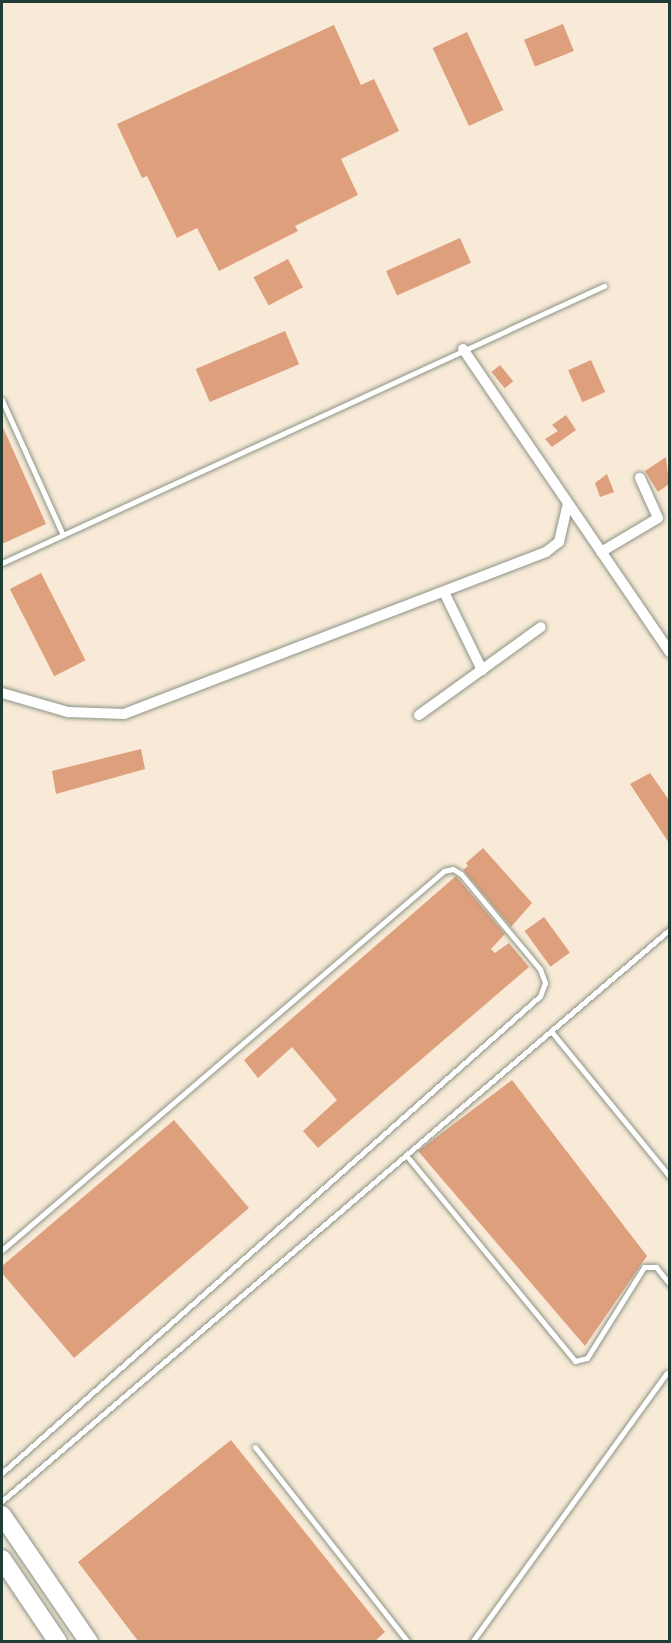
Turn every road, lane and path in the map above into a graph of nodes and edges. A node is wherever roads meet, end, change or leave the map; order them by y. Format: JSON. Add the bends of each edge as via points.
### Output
{"nodes":[{"id":1,"x":604,"y":286,"type":"dead end"},
{"id":2,"x":463,"y":349,"type":"junction"},
{"id":3,"x":2,"y":400,"type":"edge"},
{"id":4,"x":640,"y":478,"type":"dead end"},
{"id":5,"x":568,"y":504,"type":"junction"},
{"id":6,"x":63,"y":535,"type":"junction"},
{"id":7,"x":601,"y":552,"type":"junction"},
{"id":8,"x":2,"y":563,"type":"edge"},
{"id":9,"x":444,"y":592,"type":"junction"},
{"id":10,"x":541,"y":627,"type":"dead end"},
{"id":11,"x":669,"y":652,"type":"edge"},
{"id":12,"x":482,"y":670,"type":"junction"},
{"id":13,"x":2,"y":693,"type":"edge"},
{"id":14,"x":419,"y":715,"type":"dead end"},
{"id":15,"x":669,"y":929,"type":"edge"},
{"id":16,"x":551,"y":1031,"type":"junction"},
{"id":17,"x":406,"y":1155,"type":"junction"},
{"id":18,"x":669,"y":1177,"type":"edge"},
{"id":19,"x":2,"y":1250,"type":"edge"},
{"id":20,"x":669,"y":1284,"type":"edge"},
{"id":21,"x":667,"y":1373,"type":"dead end"},
{"id":22,"x":255,"y":1447,"type":"dead end"},
{"id":23,"x":2,"y":1473,"type":"edge"},
{"id":24,"x":2,"y":1501,"type":"edge"},
{"id":25,"x":2,"y":1515,"type":"edge"},
{"id":26,"x":2,"y":1559,"type":"edge"},
{"id":27,"x":58,"y":1641,"type":"edge"},
{"id":28,"x":89,"y":1641,"type":"edge"},
{"id":29,"x":408,"y":1641,"type":"edge"},
{"id":30,"x":472,"y":1641,"type":"edge"}],
"edges":[{"from":1,"to":2,"type":"lane"},
{"from":2,"to":5,"type":"street"},
{"from":2,"to":6,"type":"lane"},
{"from":3,"to":6,"type":"lane"},
{"from":4,"to":7,"type":"street","via":[[658,518]]},
{"from":5,"to":7,"type":"street"},
{"from":5,"to":9,"type":"street","via":[[554,548]]},
{"from":6,"to":8,"type":"lane"},
{"from":7,"to":11,"type":"street"},
{"from":9,"to":12,"type":"street"},
{"from":9,"to":13,"type":"street","via":[[124,714],[68,712]]},
{"from":10,"to":12,"type":"street"},
{"from":12,"to":14,"type":"street"},
{"from":15,"to":16,"type":"lane"},
{"from":16,"to":17,"type":"lane"},
{"from":16,"to":18,"type":"lane"},
{"from":17,"to":20,"type":"lane","via":[[575,1361],[587,1358],[644,1267],[656,1267]]},
{"from":17,"to":24,"type":"lane"},
{"from":19,"to":23,"type":"lane","via":[[444,871],[453,869],[461,874],[540,969],[545,983],[540,996]]},
{"from":21,"to":30,"type":"lane"},
{"from":22,"to":29,"type":"lane"},
{"from":25,"to":28,"type":"highway"},
{"from":26,"to":27,"type":"highway"}]}
